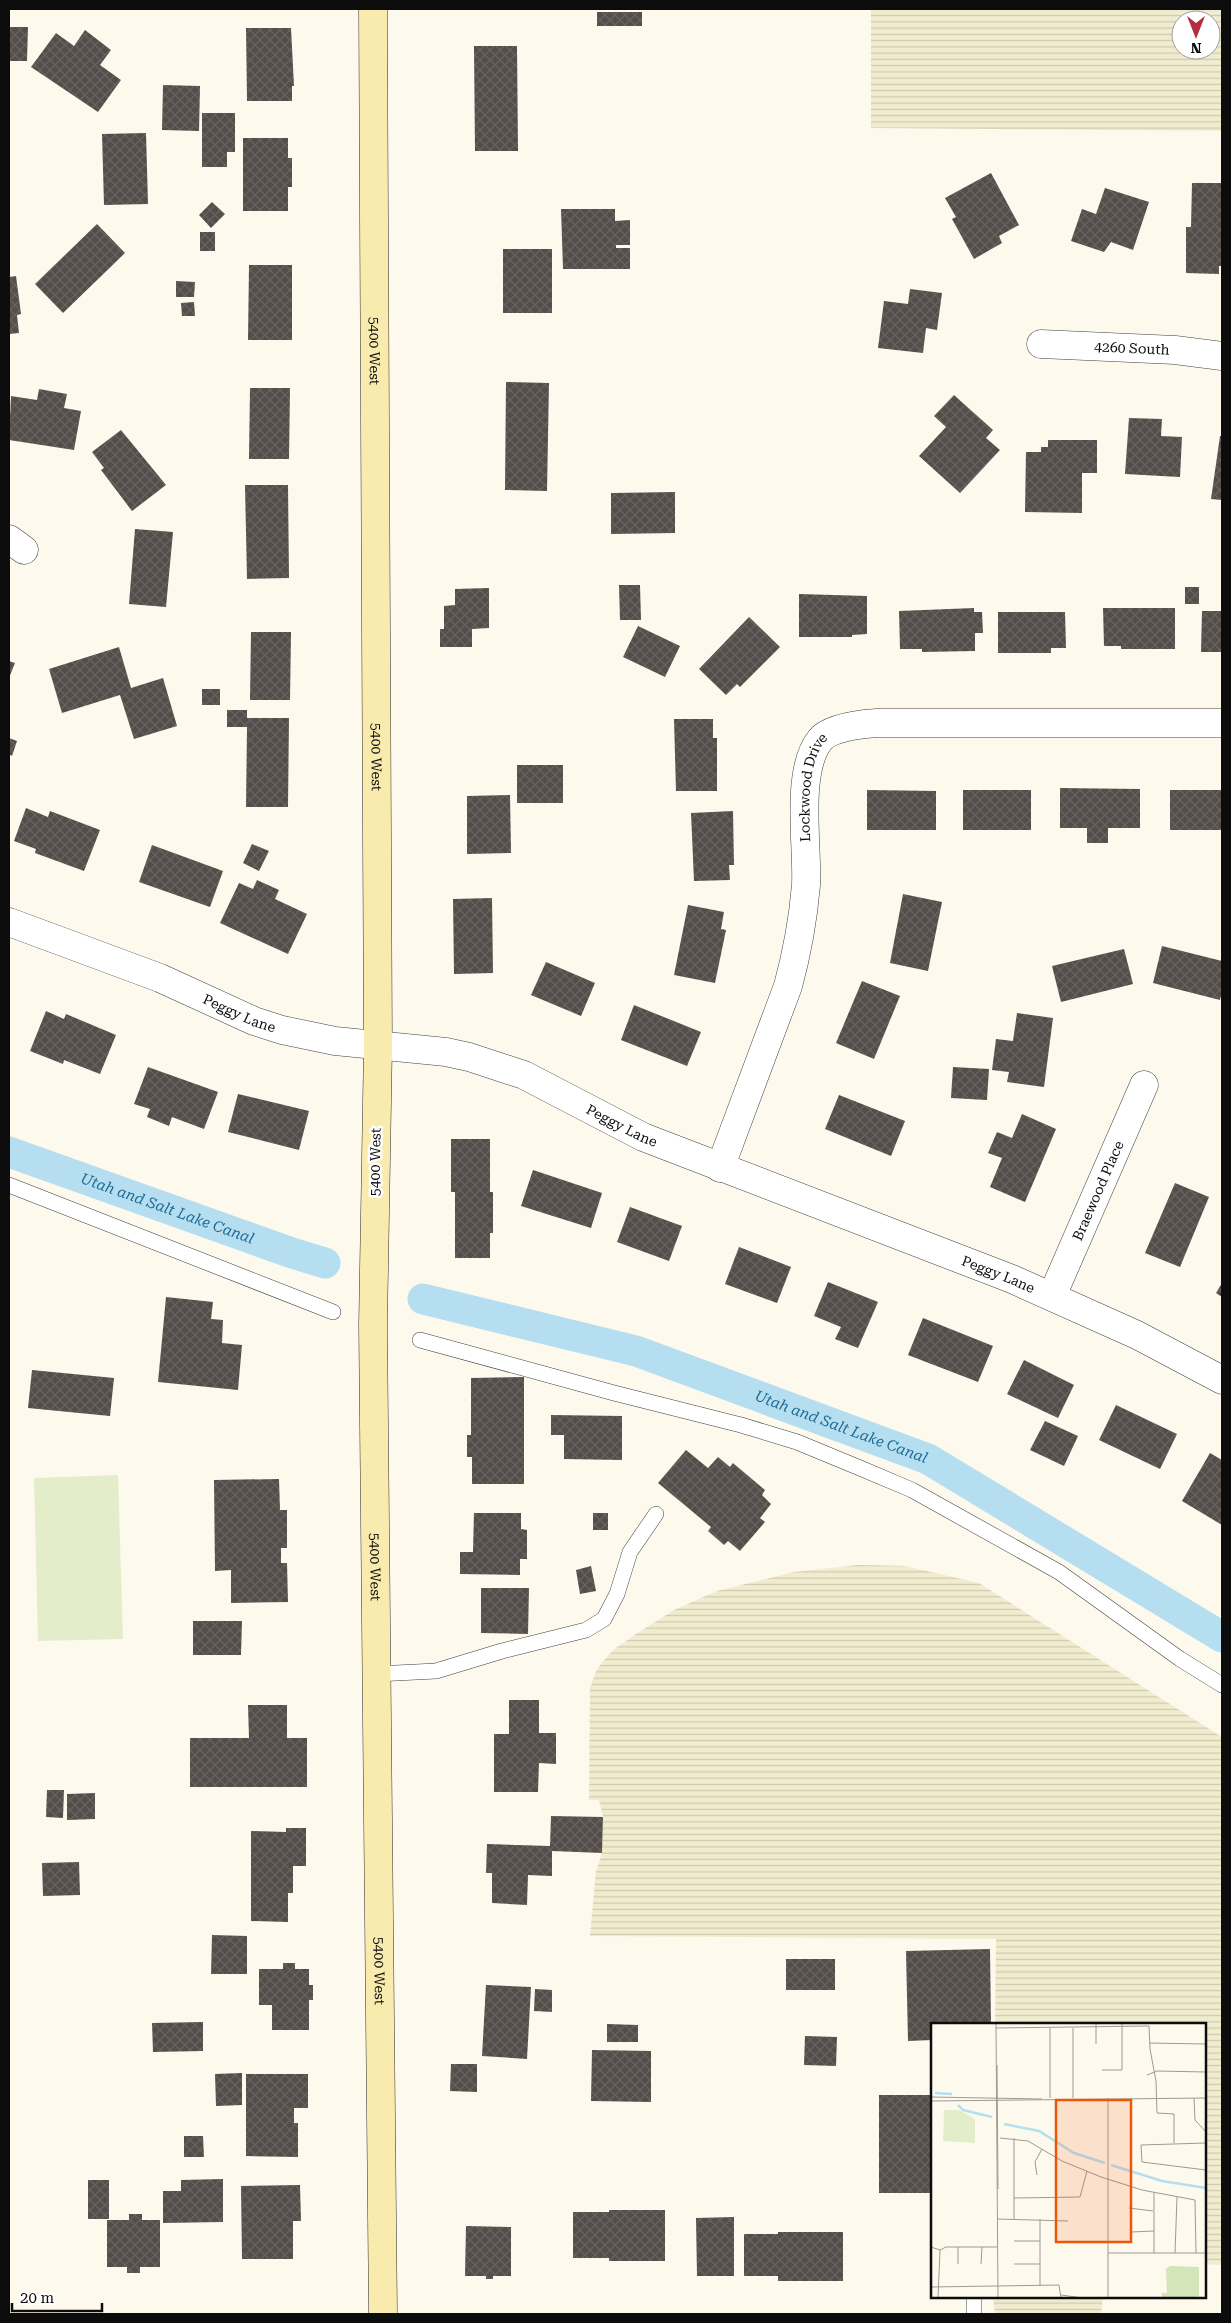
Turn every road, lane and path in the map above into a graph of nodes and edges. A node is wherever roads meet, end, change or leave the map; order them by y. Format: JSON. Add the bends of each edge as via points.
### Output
{"nodes":[{"id":1,"x":373,"y":9,"type":"edge"},
{"id":2,"x":1041,"y":344,"type":"dead end"},
{"id":3,"x":1222,"y":356,"type":"edge"},
{"id":4,"x":1222,"y":723,"type":"edge"},
{"id":5,"x":9,"y":922,"type":"edge"},
{"id":6,"x":378,"y":1046,"type":"junction"},
{"id":7,"x":1144,"y":1085,"type":"dead end"},
{"id":8,"x":720,"y":1168,"type":"junction"},
{"id":9,"x":9,"y":1185,"type":"edge"},
{"id":10,"x":1052,"y":1296,"type":"junction"},
{"id":11,"x":333,"y":1312,"type":"dead end"},
{"id":12,"x":420,"y":1340,"type":"dead end"},
{"id":13,"x":1222,"y":1380,"type":"edge"},
{"id":14,"x":656,"y":1514,"type":"dead end"},
{"id":15,"x":376,"y":1674,"type":"junction"},
{"id":16,"x":1222,"y":1685,"type":"edge"},
{"id":17,"x":974,"y":2298,"type":"edge"},
{"id":18,"x":383,"y":2314,"type":"edge"},
{"id":19,"x":974,"y":2314,"type":"edge"}],
"edges":[{"from":1,"to":6,"type":"street","name":"5400 West"},
{"from":2,"to":3,"type":"street","name":"4260 South","via":[[1175,350]]},
{"from":4,"to":8,"type":"street","name":"Lockwood Drive","via":[[877,723],[839,729],[821,738],[807,766],[806,883],[796,954],[788,986]]},
{"from":5,"to":6,"type":"street","name":"Peggy Lane","via":[[160,978],[254,1022],[318,1038]]},
{"from":6,"to":8,"type":"street","name":"Peggy Lane","via":[[446,1052],[524,1075],[643,1137]]},
{"from":6,"to":15,"type":"street","name":"5400 West","via":[[373,1325]]},
{"from":7,"to":10,"type":"street","name":"Braewood Place"},
{"from":8,"to":10,"type":"street","name":"Peggy Lane"},
{"from":9,"to":11,"type":"lane"},
{"from":10,"to":13,"type":"street","name":"Peggy Lane","via":[[1137,1335]]},
{"from":12,"to":16,"type":"lane","via":[[797,1442],[912,1490],[1059,1572],[1180,1659]]},
{"from":14,"to":15,"type":"lane","via":[[630,1552],[617,1594],[604,1619],[586,1630],[436,1671]]},
{"from":15,"to":18,"type":"street","name":"5400 West"},
{"from":17,"to":19,"type":"lane"}]}
